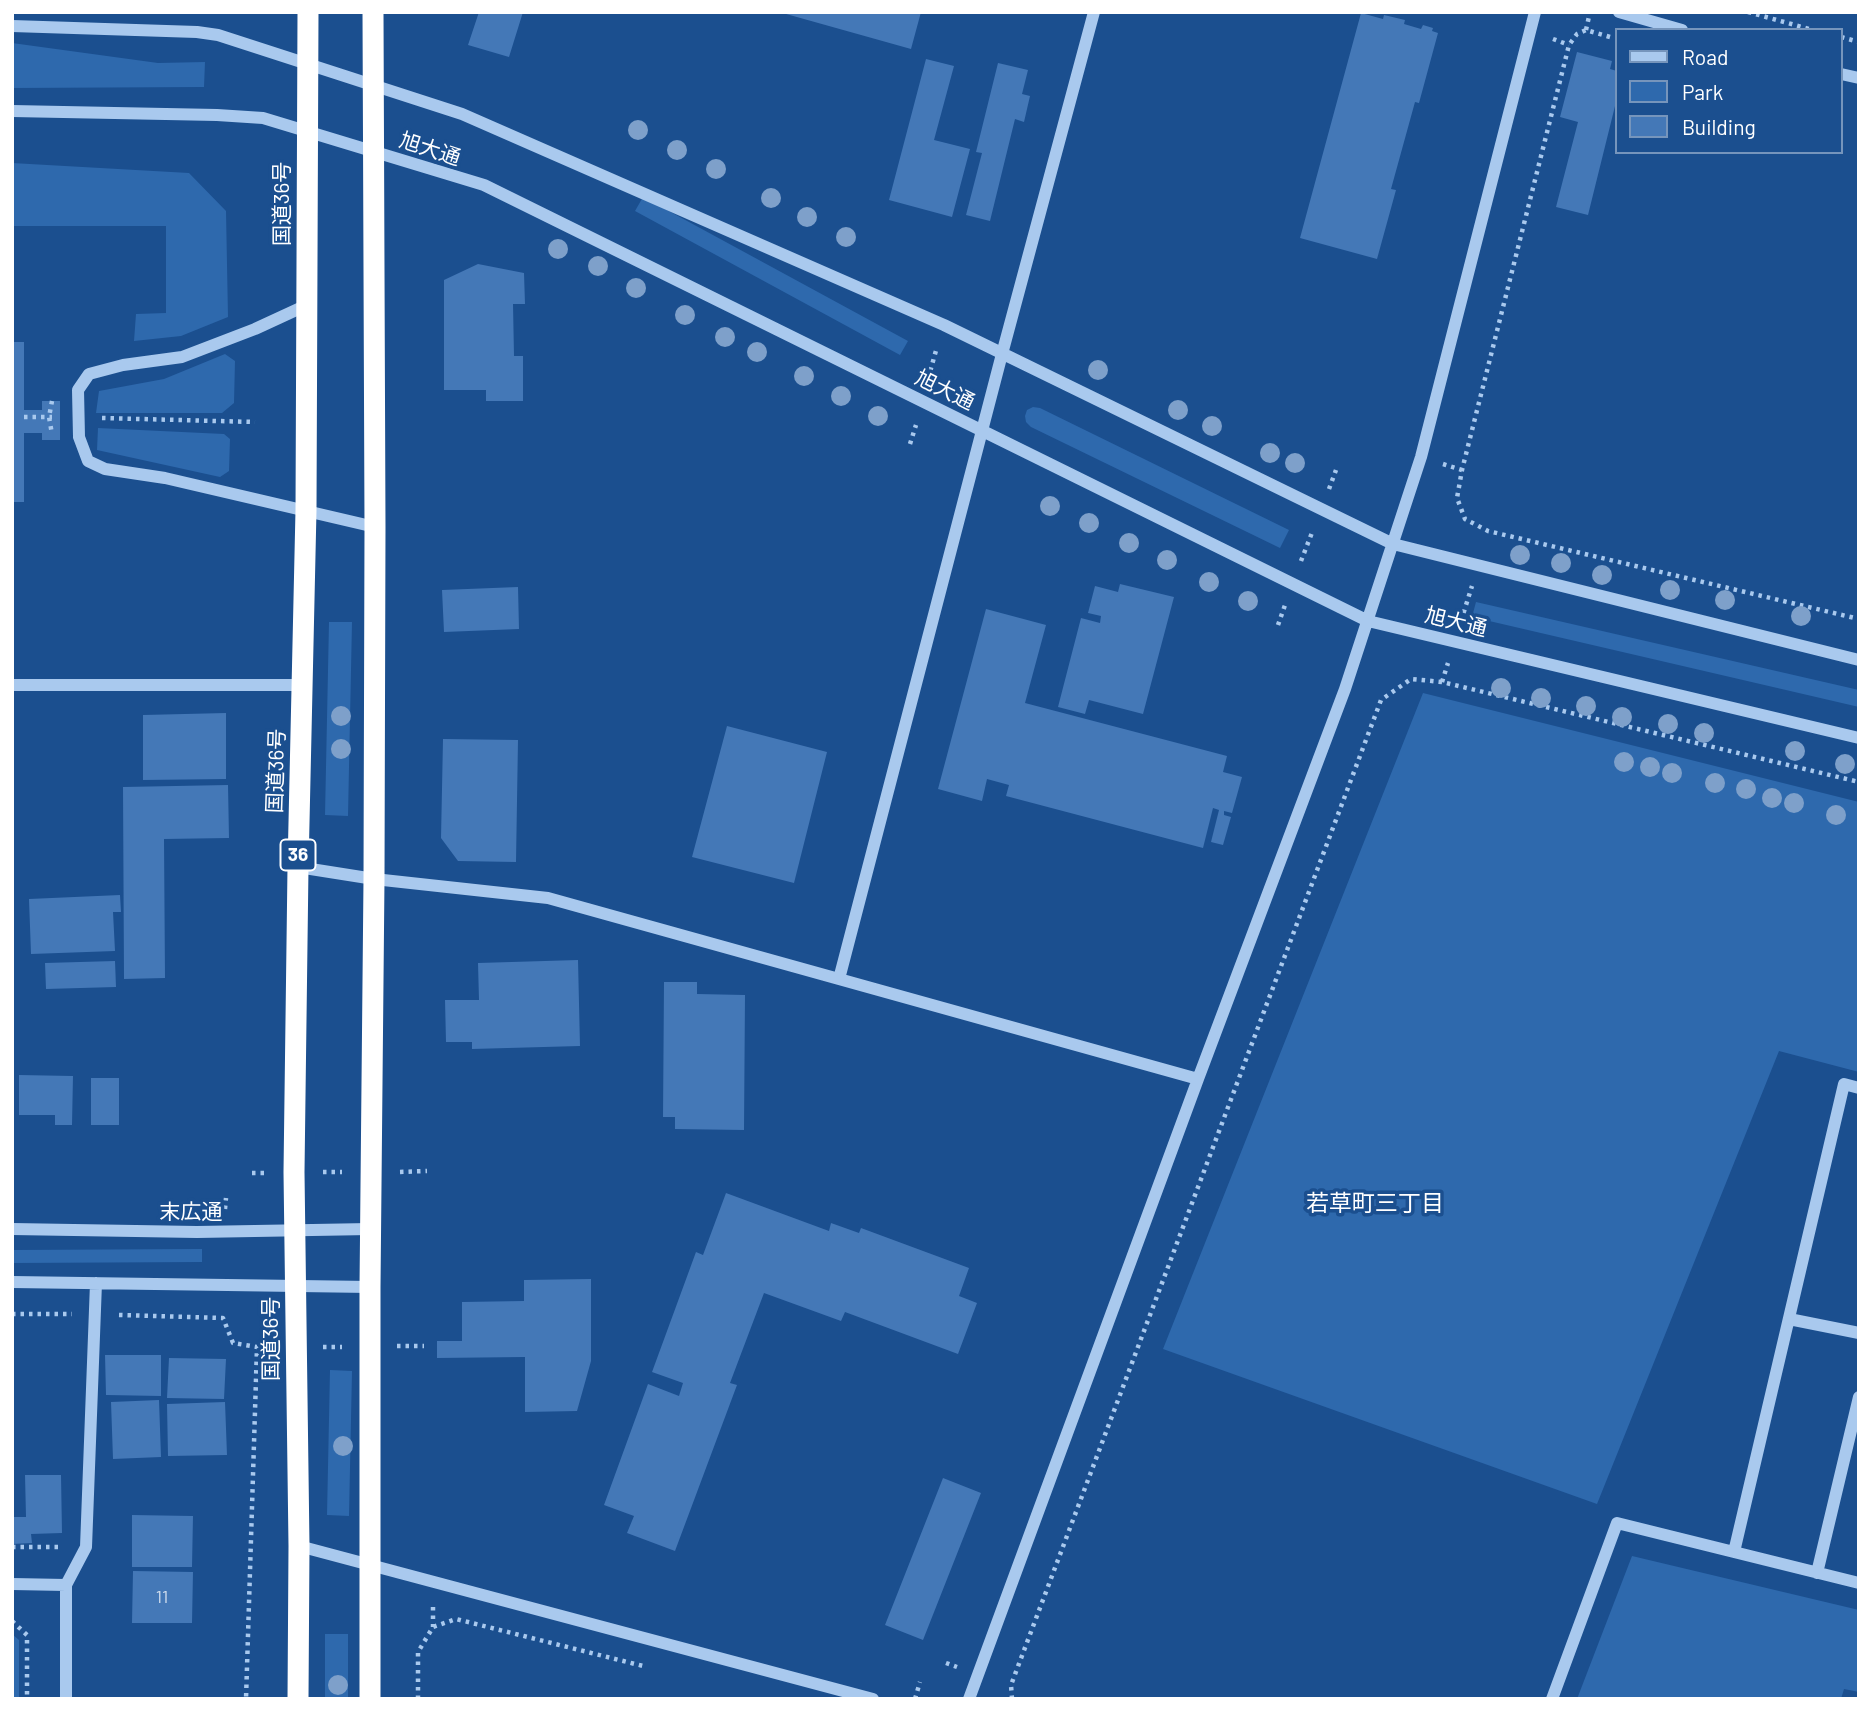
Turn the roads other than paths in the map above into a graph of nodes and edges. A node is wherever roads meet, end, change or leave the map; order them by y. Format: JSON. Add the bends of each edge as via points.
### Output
{"nodes":[{"id":1,"x":308,"y":12,"type":"edge"},
{"id":2,"x":373,"y":12,"type":"edge"},
{"id":3,"x":1094,"y":12,"type":"edge"},
{"id":4,"x":1535,"y":12,"type":"edge"},
{"id":5,"x":1619,"y":12,"type":"edge"},
{"id":6,"x":12,"y":26,"type":"edge"},
{"id":7,"x":1675,"y":28,"type":"edge"},
{"id":8,"x":307,"y":64,"type":"junction"},
{"id":9,"x":373,"y":86,"type":"junction"},
{"id":10,"x":12,"y":111,"type":"edge"},
{"id":11,"x":307,"y":130,"type":"junction"},
{"id":12,"x":374,"y":151,"type":"junction"},
{"id":13,"x":307,"y":305,"type":"junction"},
{"id":14,"x":1002,"y":354,"type":"junction"},
{"id":15,"x":983,"y":430,"type":"junction"},
{"id":16,"x":306,"y":510,"type":"junction"},
{"id":17,"x":375,"y":527,"type":"junction"},
{"id":18,"x":1393,"y":544,"type":"junction"},
{"id":19,"x":1368,"y":621,"type":"junction"},
{"id":20,"x":1859,"y":660,"type":"edge"},
{"id":21,"x":12,"y":685,"type":"edge"},
{"id":22,"x":303,"y":685,"type":"junction"},
{"id":23,"x":1859,"y":738,"type":"edge"},
{"id":24,"x":298,"y":867,"type":"junction"},
{"id":25,"x":374,"y":879,"type":"junction"},
{"id":26,"x":839,"y":979,"type":"junction"},
{"id":27,"x":1198,"y":1079,"type":"junction"},
{"id":28,"x":1859,"y":1088,"type":"edge"},
{"id":29,"x":12,"y":1229,"type":"edge"},
{"id":30,"x":370,"y":1229,"type":"junction"},
{"id":31,"x":295,"y":1230,"type":"junction"},
{"id":32,"x":12,"y":1282,"type":"edge"},
{"id":33,"x":96,"y":1283,"type":"junction"},
{"id":34,"x":295,"y":1286,"type":"junction"},
{"id":35,"x":370,"y":1287,"type":"junction"},
{"id":36,"x":1789,"y":1319,"type":"junction"},
{"id":37,"x":1859,"y":1333,"type":"edge"},
{"id":38,"x":1859,"y":1396,"type":"edge"},
{"id":39,"x":299,"y":1546,"type":"junction"},
{"id":40,"x":1734,"y":1552,"type":"junction"},
{"id":41,"x":371,"y":1564,"type":"junction"},
{"id":42,"x":1818,"y":1573,"type":"junction"},
{"id":43,"x":1859,"y":1583,"type":"edge"},
{"id":44,"x":12,"y":1584,"type":"edge"},
{"id":45,"x":66,"y":1585,"type":"junction"},
{"id":46,"x":66,"y":1699,"type":"edge"},
{"id":47,"x":298,"y":1699,"type":"edge"},
{"id":48,"x":370,"y":1699,"type":"edge"},
{"id":49,"x":873,"y":1699,"type":"edge"},
{"id":50,"x":969,"y":1699,"type":"edge"},
{"id":51,"x":1552,"y":1699,"type":"edge"}],
"edges":[{"from":1,"to":8,"type":"highway","name":"国道36号","number":"36"},
{"from":2,"to":9,"type":"highway"},
{"from":3,"to":14,"type":"street"},
{"from":4,"to":18,"type":"street","via":[[1421,457]]},
{"from":5,"to":7,"type":"street"},
{"from":6,"to":8,"type":"street","name":"旭大通","via":[[197,32]]},
{"from":8,"to":9,"type":"street","name":"旭大通"},
{"from":8,"to":11,"type":"highway","name":"国道36号","number":"36"},
{"from":9,"to":12,"type":"highway"},
{"from":9,"to":14,"type":"street","name":"旭大通","via":[[462,114]]},
{"from":10,"to":11,"type":"street","name":"旭大通","via":[[218,114],[263,118]]},
{"from":11,"to":12,"type":"street","name":"旭大通"},
{"from":11,"to":13,"type":"highway","name":"国道36号","number":"36"},
{"from":12,"to":15,"type":"street","name":"旭大通","via":[[484,186]]},
{"from":12,"to":17,"type":"highway"},
{"from":13,"to":16,"type":"highway","name":"国道36号","number":"36"},
{"from":13,"to":16,"type":"street","via":[[182,357],[89,374],[78,390],[79,437],[88,461],[105,469]]},
{"from":14,"to":15,"type":"street"},
{"from":14,"to":18,"type":"street","name":"旭大通"},
{"from":15,"to":19,"type":"street","name":"旭大通"},
{"from":15,"to":26,"type":"street"},
{"from":16,"to":17,"type":"street"},
{"from":16,"to":22,"type":"highway","name":"国道36号","number":"36"},
{"from":17,"to":25,"type":"highway"},
{"from":18,"to":19,"type":"street"},
{"from":18,"to":20,"type":"street","name":"旭大通"},
{"from":19,"to":23,"type":"street","name":"旭大通"},
{"from":19,"to":27,"type":"street"},
{"from":21,"to":22,"type":"street"},
{"from":22,"to":24,"type":"highway","name":"国道36号","number":"36"},
{"from":24,"to":25,"type":"street"},
{"from":24,"to":31,"type":"highway","name":"国道36号","number":"36"},
{"from":25,"to":26,"type":"street","via":[[548,898]]},
{"from":25,"to":30,"type":"highway"},
{"from":26,"to":27,"type":"street"},
{"from":27,"to":50,"type":"street"},
{"from":28,"to":36,"type":"street","via":[[1844,1084]]},
{"from":29,"to":31,"type":"street","name":"末広通"},
{"from":30,"to":31,"type":"street","name":"末広通"},
{"from":30,"to":35,"type":"highway"},
{"from":31,"to":34,"type":"highway","name":"国道36号","number":"36"},
{"from":32,"to":33,"type":"street"},
{"from":33,"to":34,"type":"street"},
{"from":33,"to":45,"type":"street","via":[[86,1547]]},
{"from":34,"to":35,"type":"street"},
{"from":34,"to":39,"type":"highway","name":"国道36号","number":"36"},
{"from":35,"to":41,"type":"highway"},
{"from":36,"to":37,"type":"street"},
{"from":36,"to":40,"type":"street"},
{"from":38,"to":42,"type":"street"},
{"from":39,"to":41,"type":"street"},
{"from":39,"to":47,"type":"highway","name":"国道36号","number":"36"},
{"from":40,"to":42,"type":"street"},
{"from":40,"to":51,"type":"street","via":[[1617,1524]]},
{"from":41,"to":48,"type":"highway"},
{"from":41,"to":49,"type":"street"},
{"from":42,"to":43,"type":"street"},
{"from":44,"to":45,"type":"street"},
{"from":45,"to":46,"type":"street"}]}
